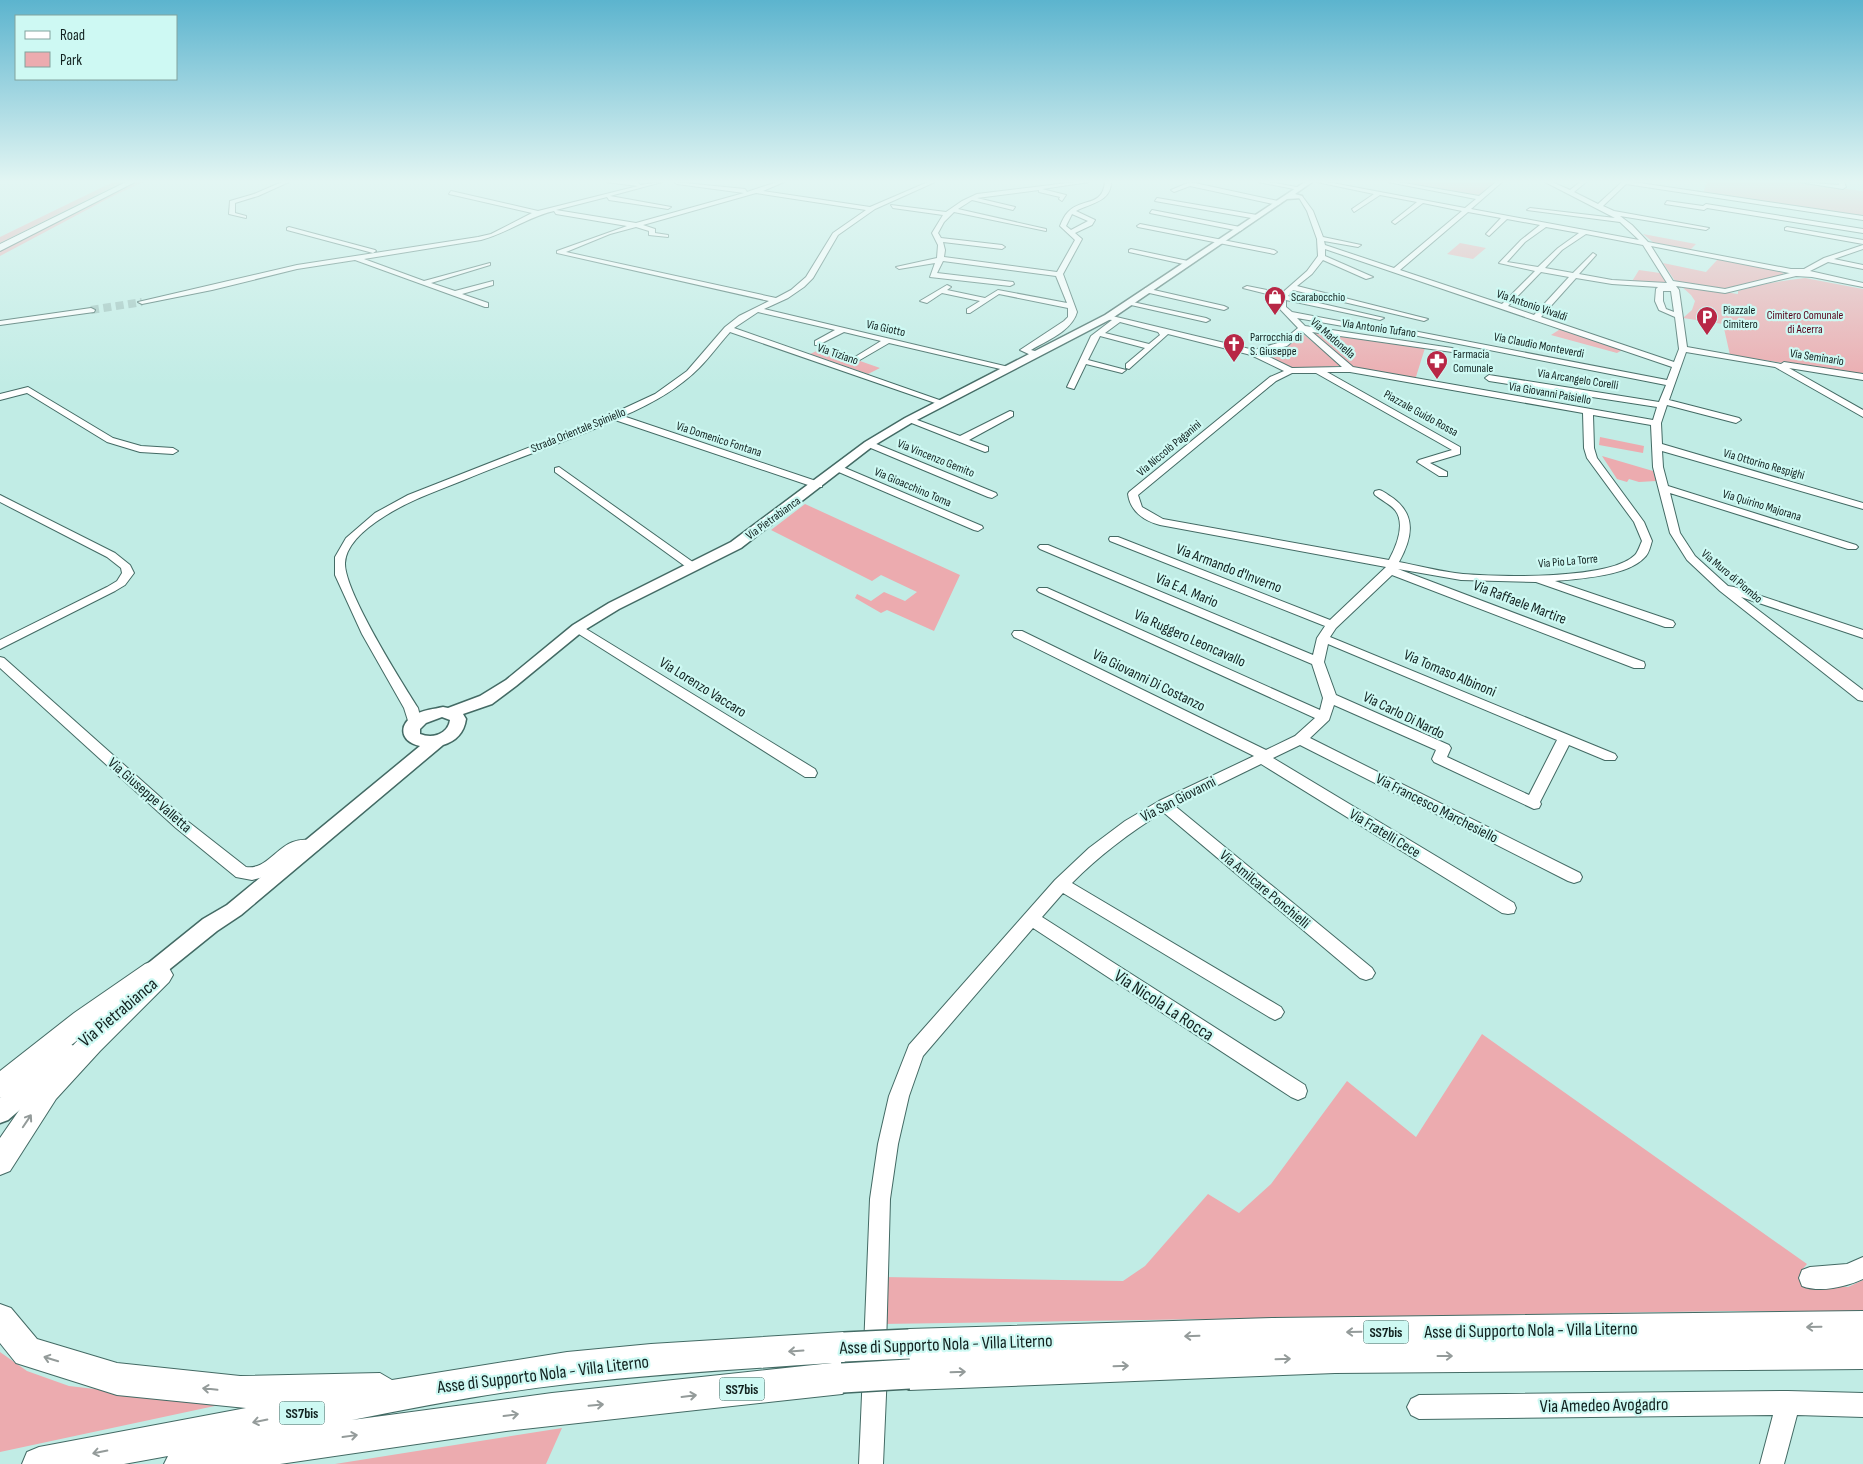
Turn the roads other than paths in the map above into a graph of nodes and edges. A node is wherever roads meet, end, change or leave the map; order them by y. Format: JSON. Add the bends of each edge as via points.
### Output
{"nodes":[{"id":1,"x":369,"y":250,"type":"edge"},
{"id":2,"x":407,"y":250,"type":"edge"},
{"id":3,"x":563,"y":250,"type":"edge"},
{"id":4,"x":825,"y":250,"type":"edge"},
{"id":5,"x":943,"y":250,"type":"edge"},
{"id":6,"x":1073,"y":250,"type":"edge"},
{"id":7,"x":1208,"y":250,"type":"edge"},
{"id":8,"x":1266,"y":250,"type":"edge"},
{"id":9,"x":1322,"y":250,"type":"edge"},
{"id":10,"x":1335,"y":250,"type":"edge"},
{"id":11,"x":1419,"y":250,"type":"edge"},
{"id":12,"x":1514,"y":250,"type":"edge"},
{"id":13,"x":1559,"y":250,"type":"edge"},
{"id":14,"x":1650,"y":250,"type":"edge"},
{"id":15,"x":1681,"y":250,"type":"edge"},
{"id":16,"x":1851,"y":250,"type":"edge"},
{"id":17,"x":1131,"y":251,"type":"dead end"},
{"id":18,"x":1274,"y":252,"type":"dead end"},
{"id":19,"x":384,"y":254,"type":"junction"},
{"id":20,"x":1593,"y":255,"type":"dead end"},
{"id":21,"x":355,"y":257,"type":"junction"},
{"id":22,"x":1321,"y":257,"type":"junction"},
{"id":23,"x":1826,"y":259,"type":"junction"},
{"id":24,"x":940,"y":260,"type":"junction"},
{"id":25,"x":1188,"y":263,"type":"junction"},
{"id":26,"x":488,"y":264,"type":"dead end"},
{"id":27,"x":899,"y":267,"type":"dead end"},
{"id":28,"x":1863,"y":267,"type":"edge"},
{"id":29,"x":1541,"y":270,"type":"junction"},
{"id":30,"x":1395,"y":271,"type":"junction"},
{"id":31,"x":1794,"y":273,"type":"junction"},
{"id":32,"x":1808,"y":273,"type":"junction"},
{"id":33,"x":1060,"y":274,"type":"junction"},
{"id":34,"x":1575,"y":275,"type":"junction"},
{"id":35,"x":1369,"y":277,"type":"dead end"},
{"id":36,"x":961,"y":280,"type":"junction"},
{"id":37,"x":424,"y":283,"type":"junction"},
{"id":38,"x":490,"y":283,"type":"dead end"},
{"id":39,"x":1010,"y":284,"type":"dead end"},
{"id":40,"x":1863,"y":284,"type":"edge"},
{"id":41,"x":1156,"y":285,"type":"junction"},
{"id":42,"x":1673,"y":286,"type":"junction"},
{"id":43,"x":1292,"y":287,"type":"junction"},
{"id":44,"x":1247,"y":288,"type":"dead end"},
{"id":45,"x":1148,"y":290,"type":"junction"},
{"id":46,"x":940,"y":291,"type":"junction"},
{"id":47,"x":454,"y":294,"type":"junction"},
{"id":48,"x":1283,"y":296,"type":"junction"},
{"id":49,"x":924,"y":300,"type":"dead end"},
{"id":50,"x":986,"y":300,"type":"junction"},
{"id":51,"x":777,"y":301,"type":"junction"},
{"id":52,"x":142,"y":302,"type":"tunnel mouth"},
{"id":53,"x":1131,"y":303,"type":"junction"},
{"id":54,"x":485,"y":305,"type":"dead end"},
{"id":55,"x":1070,"y":306,"type":"junction"},
{"id":56,"x":1503,"y":307,"type":"junction"},
{"id":57,"x":91,"y":310,"type":"tunnel mouth"},
{"id":58,"x":757,"y":310,"type":"junction"},
{"id":59,"x":970,"y":311,"type":"dead end"},
{"id":60,"x":1288,"y":314,"type":"junction"},
{"id":61,"x":1678,"y":316,"type":"junction"},
{"id":62,"x":1113,"y":318,"type":"junction"},
{"id":63,"x":1536,"y":318,"type":"junction"},
{"id":64,"x":1384,"y":319,"type":"dead end"},
{"id":65,"x":1206,"y":320,"type":"dead end"},
{"id":66,"x":1424,"y":320,"type":"dead end"},
{"id":67,"x":0,"y":323,"type":"edge"},
{"id":68,"x":1412,"y":325,"type":"dead end"},
{"id":69,"x":1360,"y":327,"type":"dead end"},
{"id":70,"x":1303,"y":328,"type":"junction"},
{"id":71,"x":728,"y":330,"type":"junction"},
{"id":72,"x":842,"y":330,"type":"junction"},
{"id":73,"x":1164,"y":331,"type":"junction"},
{"id":74,"x":1098,"y":333,"type":"junction"},
{"id":75,"x":888,"y":340,"type":"junction"},
{"id":76,"x":818,"y":343,"type":"dead end"},
{"id":77,"x":1150,"y":347,"type":"junction"},
{"id":78,"x":1683,"y":349,"type":"junction"},
{"id":79,"x":1452,"y":350,"type":"dead end"},
{"id":80,"x":1254,"y":353,"type":"junction"},
{"id":81,"x":1036,"y":354,"type":"junction"},
{"id":82,"x":858,"y":359,"type":"dead end"},
{"id":83,"x":1082,"y":362,"type":"junction"},
{"id":84,"x":1768,"y":362,"type":"junction"},
{"id":85,"x":1678,"y":366,"type":"junction"},
{"id":86,"x":1009,"y":368,"type":"junction"},
{"id":87,"x":1350,"y":369,"type":"junction"},
{"id":88,"x":1316,"y":370,"type":"junction"},
{"id":89,"x":1291,"y":371,"type":"junction"},
{"id":90,"x":1863,"y":377,"type":"edge"},
{"id":91,"x":1489,"y":378,"type":"dead end"},
{"id":92,"x":1671,"y":384,"type":"junction"},
{"id":93,"x":1071,"y":387,"type":"dead end"},
{"id":94,"x":0,"y":397,"type":"edge"},
{"id":95,"x":941,"y":402,"type":"junction"},
{"id":96,"x":1663,"y":404,"type":"junction"},
{"id":97,"x":1588,"y":412,"type":"junction"},
{"id":98,"x":1010,"y":414,"type":"dead end"},
{"id":99,"x":1863,"y":414,"type":"edge"},
{"id":100,"x":613,"y":416,"type":"junction"},
{"id":101,"x":909,"y":420,"type":"junction"},
{"id":102,"x":1736,"y":420,"type":"dead end"},
{"id":103,"x":1656,"y":423,"type":"junction"},
{"id":104,"x":961,"y":440,"type":"junction"},
{"id":105,"x":870,"y":444,"type":"junction"},
{"id":106,"x":1657,"y":446,"type":"junction"},
{"id":107,"x":985,"y":449,"type":"dead end"},
{"id":108,"x":172,"y":451,"type":"dead end"},
{"id":109,"x":838,"y":468,"type":"junction"},
{"id":110,"x":560,"y":470,"type":"dead end"},
{"id":111,"x":1442,"y":474,"type":"dead end"},
{"id":112,"x":818,"y":485,"type":"junction"},
{"id":113,"x":1665,"y":488,"type":"junction"},
{"id":114,"x":1379,"y":493,"type":"dead end"},
{"id":115,"x":992,"y":495,"type":"dead end"},
{"id":116,"x":0,"y":498,"type":"edge"},
{"id":117,"x":1863,"y":506,"type":"edge"},
{"id":118,"x":978,"y":528,"type":"dead end"},
{"id":119,"x":1114,"y":539,"type":"dead end"},
{"id":120,"x":1044,"y":547,"type":"dead end"},
{"id":121,"x":1852,"y":547,"type":"dead end"},
{"id":122,"x":693,"y":567,"type":"junction"},
{"id":123,"x":1391,"y":567,"type":"junction"},
{"id":124,"x":1535,"y":578,"type":"junction"},
{"id":125,"x":1043,"y":590,"type":"dead end"},
{"id":126,"x":1727,"y":590,"type":"junction"},
{"id":127,"x":1669,"y":624,"type":"dead end"},
{"id":128,"x":1332,"y":625,"type":"junction"},
{"id":129,"x":578,"y":628,"type":"junction"},
{"id":130,"x":1018,"y":634,"type":"dead end"},
{"id":131,"x":1863,"y":634,"type":"edge"},
{"id":132,"x":1323,"y":638,"type":"junction"},
{"id":133,"x":0,"y":645,"type":"edge"},
{"id":134,"x":0,"y":661,"type":"edge"},
{"id":135,"x":1318,"y":662,"type":"junction"},
{"id":136,"x":1639,"y":665,"type":"dead end"},
{"id":137,"x":1863,"y":697,"type":"edge"},
{"id":138,"x":1330,"y":698,"type":"junction"},
{"id":139,"x":447,"y":717,"type":"junction"},
{"id":140,"x":1324,"y":717,"type":"junction"},
{"id":141,"x":413,"y":723,"type":"junction"},
{"id":142,"x":1565,"y":738,"type":"junction"},
{"id":143,"x":1300,"y":739,"type":"junction"},
{"id":144,"x":437,"y":741,"type":"junction"},
{"id":145,"x":1264,"y":757,"type":"junction"},
{"id":146,"x":1610,"y":757,"type":"dead end"},
{"id":147,"x":409,"y":766,"type":"junction"},
{"id":148,"x":810,"y":773,"type":"dead end"},
{"id":149,"x":1164,"y":804,"type":"junction"},
{"id":150,"x":313,"y":846,"type":"junction"},
{"id":151,"x":1574,"y":877,"type":"dead end"},
{"id":152,"x":1061,"y":884,"type":"junction"},
{"id":153,"x":1508,"y":908,"type":"dead end"},
{"id":154,"x":1031,"y":918,"type":"junction"},
{"id":155,"x":157,"y":973,"type":"junction"},
{"id":156,"x":1366,"y":973,"type":"dead end"},
{"id":157,"x":1275,"y":1012,"type":"dead end"},
{"id":158,"x":0,"y":1086,"type":"edge"},
{"id":159,"x":1298,"y":1091,"type":"dead end"},
{"id":160,"x":0,"y":1095,"type":"edge"},
{"id":161,"x":0,"y":1112,"type":"edge"},
{"id":162,"x":0,"y":1162,"type":"edge"},
{"id":163,"x":1863,"y":1268,"type":"edge"},
{"id":164,"x":1810,"y":1278,"type":"dead end"},
{"id":165,"x":0,"y":1319,"type":"edge"},
{"id":166,"x":1863,"y":1326,"type":"edge"},
{"id":167,"x":1863,"y":1353,"type":"edge"},
{"id":168,"x":433,"y":1388,"type":"junction"},
{"id":169,"x":1788,"y":1403,"type":"junction"},
{"id":170,"x":1863,"y":1405,"type":"edge"},
{"id":171,"x":1419,"y":1407,"type":"dead end"},
{"id":172,"x":320,"y":1440,"type":"junction"},
{"id":173,"x":38,"y":1464,"type":"edge"},
{"id":174,"x":181,"y":1464,"type":"edge"},
{"id":175,"x":236,"y":1464,"type":"edge"},
{"id":176,"x":871,"y":1464,"type":"edge"},
{"id":177,"x":1772,"y":1464,"type":"edge"}],
"edges":[{"from":1,"to":19,"type":"street"},
{"from":2,"to":19,"type":"street"},
{"from":3,"to":51,"type":"street","via":[[559,252]]},
{"from":4,"to":51,"type":"street","name":"Strada Orientale Spiniello","via":[[809,278],[793,293]]},
{"from":5,"to":24,"type":"street"},
{"from":6,"to":33,"type":"street"},
{"from":7,"to":25,"type":"main road","name":"Via Pietrabianca"},
{"from":8,"to":18,"type":"street"},
{"from":9,"to":22,"type":"street"},
{"from":10,"to":30,"type":"street","name":"Via Antonio Vivaldi"},
{"from":11,"to":30,"type":"street"},
{"from":12,"to":29,"type":"street","via":[[1502,262]]},
{"from":13,"to":29,"type":"street"},
{"from":14,"to":42,"type":"street","name":"Via Muro di Piombo"},
{"from":15,"to":31,"type":"street"},
{"from":16,"to":23,"type":"street"},
{"from":17,"to":25,"type":"street"},
{"from":19,"to":21,"type":"street"},
{"from":20,"to":34,"type":"street"},
{"from":21,"to":37,"type":"street"},
{"from":21,"to":52,"type":"street"},
{"from":22,"to":35,"type":"street"},
{"from":22,"to":43,"type":"street","via":[[1313,270]]},
{"from":23,"to":28,"type":"street"},
{"from":23,"to":32,"type":"street"},
{"from":24,"to":27,"type":"street"},
{"from":24,"to":33,"type":"street"},
{"from":24,"to":36,"type":"street","via":[[933,275]]},
{"from":25,"to":41,"type":"main road","name":"Via Pietrabianca"},
{"from":26,"to":37,"type":"street"},
{"from":29,"to":34,"type":"street"},
{"from":29,"to":56,"type":"street"},
{"from":30,"to":56,"type":"street","name":"Via Antonio Vivaldi"},
{"from":31,"to":32,"type":"street"},
{"from":31,"to":42,"type":"street","via":[[1725,291]]},
{"from":32,"to":40,"type":"street"},
{"from":33,"to":55,"type":"street"},
{"from":34,"to":42,"type":"street","via":[[1612,282]]},
{"from":34,"to":63,"type":"street"},
{"from":36,"to":39,"type":"street"},
{"from":36,"to":46,"type":"street"},
{"from":37,"to":47,"type":"street"},
{"from":38,"to":47,"type":"street"},
{"from":41,"to":45,"type":"main road","name":"Via Pietrabianca"},
{"from":41,"to":45,"type":"street","via":[[1224,304]]},
{"from":42,"to":61,"type":"street","name":"Via Muro di Piombo"},
{"from":42,"to":61,"type":"street","via":[[1660,289],[1659,301],[1664,310]]},
{"from":43,"to":48,"type":"street"},
{"from":43,"to":66,"type":"street"},
{"from":44,"to":48,"type":"street"},
{"from":45,"to":53,"type":"main road","name":"Via Pietrabianca"},
{"from":46,"to":49,"type":"street"},
{"from":46,"to":50,"type":"street"},
{"from":47,"to":54,"type":"street"},
{"from":48,"to":60,"type":"street","name":"Via Madonella","via":[[1282,307]]},
{"from":48,"to":64,"type":"street"},
{"from":50,"to":55,"type":"street","via":[[998,292]]},
{"from":50,"to":59,"type":"street"},
{"from":51,"to":58,"type":"street","name":"Strada Orientale Spiniello"},
{"from":53,"to":62,"type":"main road","name":"Via Pietrabianca"},
{"from":53,"to":65,"type":"street"},
{"from":55,"to":81,"type":"street","via":[[1073,312],[1065,325],[1024,350]]},
{"from":56,"to":63,"type":"street","name":"Via Antonio Vivaldi"},
{"from":57,"to":67,"type":"street"},
{"from":58,"to":71,"type":"street","name":"Strada Orientale Spiniello"},
{"from":58,"to":72,"type":"street","name":"Via Giotto"},
{"from":60,"to":69,"type":"street"},
{"from":60,"to":70,"type":"street","name":"Via Madonella"},
{"from":61,"to":78,"type":"street","name":"Via Muro di Piombo"},
{"from":62,"to":73,"type":"street"},
{"from":62,"to":74,"type":"street"},
{"from":62,"to":81,"type":"main road","name":"Via Pietrabianca"},
{"from":63,"to":85,"type":"street","name":"Via Antonio Vivaldi"},
{"from":68,"to":92,"type":"street","name":"Via Claudio Monteverdi","via":[[1403,327]]},
{"from":70,"to":79,"type":"street","name":"Via Antonio Tufano"},
{"from":70,"to":80,"type":"street","via":[[1284,344]]},
{"from":70,"to":87,"type":"street","name":"Via Madonella"},
{"from":71,"to":95,"type":"street","name":"Via Tiziano"},
{"from":71,"to":100,"type":"street","name":"Strada Orientale Spiniello","via":[[682,380],[650,400]]},
{"from":72,"to":75,"type":"street","name":"Via Giotto"},
{"from":72,"to":76,"type":"street"},
{"from":73,"to":77,"type":"street","via":[[1165,335]]},
{"from":73,"to":80,"type":"street"},
{"from":74,"to":77,"type":"street"},
{"from":74,"to":83,"type":"street"},
{"from":75,"to":82,"type":"street"},
{"from":75,"to":86,"type":"street","name":"Via Giotto"},
{"from":77,"to":83,"type":"street","via":[[1125,368]]},
{"from":78,"to":84,"type":"street","name":"Via Seminario"},
{"from":78,"to":85,"type":"street","name":"Via Muro di Piombo"},
{"from":80,"to":89,"type":"street"},
{"from":81,"to":86,"type":"main road","name":"Via Pietrabianca"},
{"from":83,"to":93,"type":"street"},
{"from":84,"to":90,"type":"street","name":"Via Seminario"},
{"from":84,"to":99,"type":"street"},
{"from":85,"to":92,"type":"street","name":"Via Muro di Piombo"},
{"from":86,"to":95,"type":"main road","name":"Via Pietrabianca"},
{"from":87,"to":88,"type":"street","name":"Via Giovanni Paisiello"},
{"from":87,"to":97,"type":"street","name":"Via Giovanni Paisiello"},
{"from":88,"to":89,"type":"street","name":"Via Giovanni Paisiello"},
{"from":88,"to":111,"type":"street","name":"Piazzale Guido Rossa","via":[[1457,449],[1457,452],[1422,462]]},
{"from":89,"to":123,"type":"street","name":"Via Niccolò Paganini","via":[[1272,379],[1228,415],[1133,494],[1133,502],[1142,513],[1160,522]]},
{"from":91,"to":96,"type":"street","name":"Via Arcangelo Corelli"},
{"from":92,"to":96,"type":"street","name":"Via Muro di Piombo"},
{"from":94,"to":108,"type":"street","via":[[28,390],[110,440],[140,449]]},
{"from":95,"to":101,"type":"main road","name":"Via Pietrabianca"},
{"from":96,"to":102,"type":"street","name":"Via Arcangelo Corelli"},
{"from":96,"to":103,"type":"street","name":"Via Muro di Piombo"},
{"from":97,"to":103,"type":"street","name":"Via Giovanni Paisiello"},
{"from":97,"to":124,"type":"street","name":"Via Pio La Torre","via":[[1588,442],[1592,458],[1639,522],[1646,541],[1640,557],[1619,568]]},
{"from":98,"to":104,"type":"street"},
{"from":100,"to":112,"type":"street","name":"Via Domenico Fontana"},
{"from":100,"to":141,"type":"street","name":"Strada Orientale Spiniello","via":[[418,495],[380,514],[349,541],[338,573]]},
{"from":101,"to":104,"type":"street"},
{"from":101,"to":105,"type":"main road","name":"Via Pietrabianca"},
{"from":103,"to":106,"type":"street","name":"Via Muro di Piombo"},
{"from":104,"to":107,"type":"street"},
{"from":105,"to":109,"type":"main road","name":"Via Pietrabianca"},
{"from":105,"to":115,"type":"street","name":"Via Vincenzo Gemito"},
{"from":106,"to":113,"type":"street","name":"Via Muro di Piombo","via":[[1658,467]]},
{"from":106,"to":117,"type":"street","name":"Via Ottorino Respighi"},
{"from":109,"to":112,"type":"main road","name":"Via Pietrabianca"},
{"from":109,"to":118,"type":"street","name":"Via Gioacchino Toma"},
{"from":110,"to":122,"type":"street"},
{"from":112,"to":122,"type":"main road","name":"Via Pietrabianca","via":[[736,545]]},
{"from":113,"to":121,"type":"street","name":"Via Quirino Majorana"},
{"from":113,"to":126,"type":"street","name":"Via Muro di Piombo","via":[[1675,533],[1691,558]]},
{"from":114,"to":123,"type":"street","via":[[1399,508],[1405,523],[1399,552]]},
{"from":116,"to":133,"type":"street","via":[[111,555],[126,567],[128,573],[111,589]]},
{"from":119,"to":128,"type":"street","name":"Via Armando d'Inverno"},
{"from":120,"to":135,"type":"street","name":"Via E.A. Mario"},
{"from":122,"to":129,"type":"main road","name":"Via Pietrabianca","via":[[644,590]]},
{"from":123,"to":124,"type":"street","name":"Via Pio La Torre","via":[[1478,578]]},
{"from":123,"to":128,"type":"street"},
{"from":123,"to":136,"type":"street","name":"Via Raffaele Martire"},
{"from":124,"to":127,"type":"street"},
{"from":125,"to":140,"type":"street","name":"Via Ruggero Leoncavallo"},
{"from":126,"to":131,"type":"street","via":[[1737,590]]},
{"from":126,"to":137,"type":"street","name":"Via Muro di Piombo"},
{"from":128,"to":132,"type":"street"},
{"from":129,"to":139,"type":"main road","name":"Via Pietrabianca","via":[[493,700]]},
{"from":129,"to":148,"type":"street","name":"Via Lorenzo Vaccaro"},
{"from":130,"to":145,"type":"street","name":"Via Giovanni Di Costanzo"},
{"from":132,"to":135,"type":"street"},
{"from":132,"to":142,"type":"street","name":"Via Tomaso Albinoni"},
{"from":134,"to":150,"type":"street","name":"Via Giuseppe Valletta","via":[[181,824],[242,873],[262,872],[299,845]]},
{"from":135,"to":138,"type":"street"},
{"from":138,"to":140,"type":"street","name":"Via San Giovanni"},
{"from":138,"to":142,"type":"street","name":"Via Carlo Di Nardo","via":[[1444,748],[1439,759],[1535,801]]},
{"from":139,"to":141,"type":"main road","name":"Via Pietrabianca"},
{"from":139,"to":144,"type":"main road","name":"Via Pietrabianca","via":[[451,734]]},
{"from":140,"to":143,"type":"street","name":"Via San Giovanni"},
{"from":141,"to":144,"type":"main road","via":[[422,742]]},
{"from":141,"to":147,"type":"main road","via":[[415,744]]},
{"from":142,"to":146,"type":"street","name":"Via Tomaso Albinoni"},
{"from":143,"to":145,"type":"street","name":"Via San Giovanni"},
{"from":143,"to":151,"type":"street","name":"Via Francesco Marchesiello"},
{"from":144,"to":147,"type":"main road","name":"Via Pietrabianca"},
{"from":145,"to":149,"type":"street","name":"Via San Giovanni"},
{"from":145,"to":153,"type":"street","name":"Via Fratelli Cece"},
{"from":147,"to":150,"type":"main road","name":"Via Pietrabianca"},
{"from":149,"to":152,"type":"street","name":"Via San Giovanni","via":[[1094,852]]},
{"from":149,"to":156,"type":"street","name":"Via Amilcare Ponchielli"},
{"from":150,"to":155,"type":"main road","name":"Via Pietrabianca","via":[[234,910],[214,931]]},
{"from":152,"to":154,"type":"street","name":"Via San Giovanni"},
{"from":152,"to":157,"type":"street"},
{"from":154,"to":159,"type":"street","name":"Via Nicola La Rocca"},
{"from":154,"to":176,"type":"street","name":"Via San Giovanni","via":[[916,1051],[899,1096],[880,1199]]},
{"from":155,"to":158,"type":"highway","via":[[82,1021]]},
{"from":155,"to":160,"type":"main road","name":"Via Pietrabianca"},
{"from":155,"to":161,"type":"main road","name":"Via Pietrabianca"},
{"from":162,"to":155,"type":"highway","one_way":true,"via":[[47,1092]]},
{"from":163,"to":164,"type":"street","via":[[1848,1275]]},
{"from":168,"to":165,"type":"highway","one_way":true,"via":[[240,1392],[117,1379],[27,1352]]},
{"from":166,"to":168,"type":"highway","name":"Asse di Supporto Nola - Villa Literno","number":"SS7bis","one_way":true,"bridge":true,"via":[[1273,1333],[909,1344],[651,1360],[566,1368]]},
{"from":172,"to":167,"type":"highway","name":"Asse di Supporto Nola - Villa Literno","number":"SS7bis","one_way":true,"bridge":true,"via":[[551,1409],[842,1378],[909,1374],[1335,1357]]},
{"from":168,"to":173,"type":"highway","name":"Asse di Supporto Nola - Villa Literno","number":"SS7bis","one_way":true},
{"from":169,"to":170,"type":"street","name":"Via Amedeo Avogadro"},
{"from":169,"to":171,"type":"street","name":"Via Amedeo Avogadro"},
{"from":169,"to":177,"type":"street"},
{"from":172,"to":174,"type":"highway","name":"Asse di Supporto Nola - Villa Literno","number":"SS7bis"},
{"from":172,"to":175,"type":"highway"}]}
